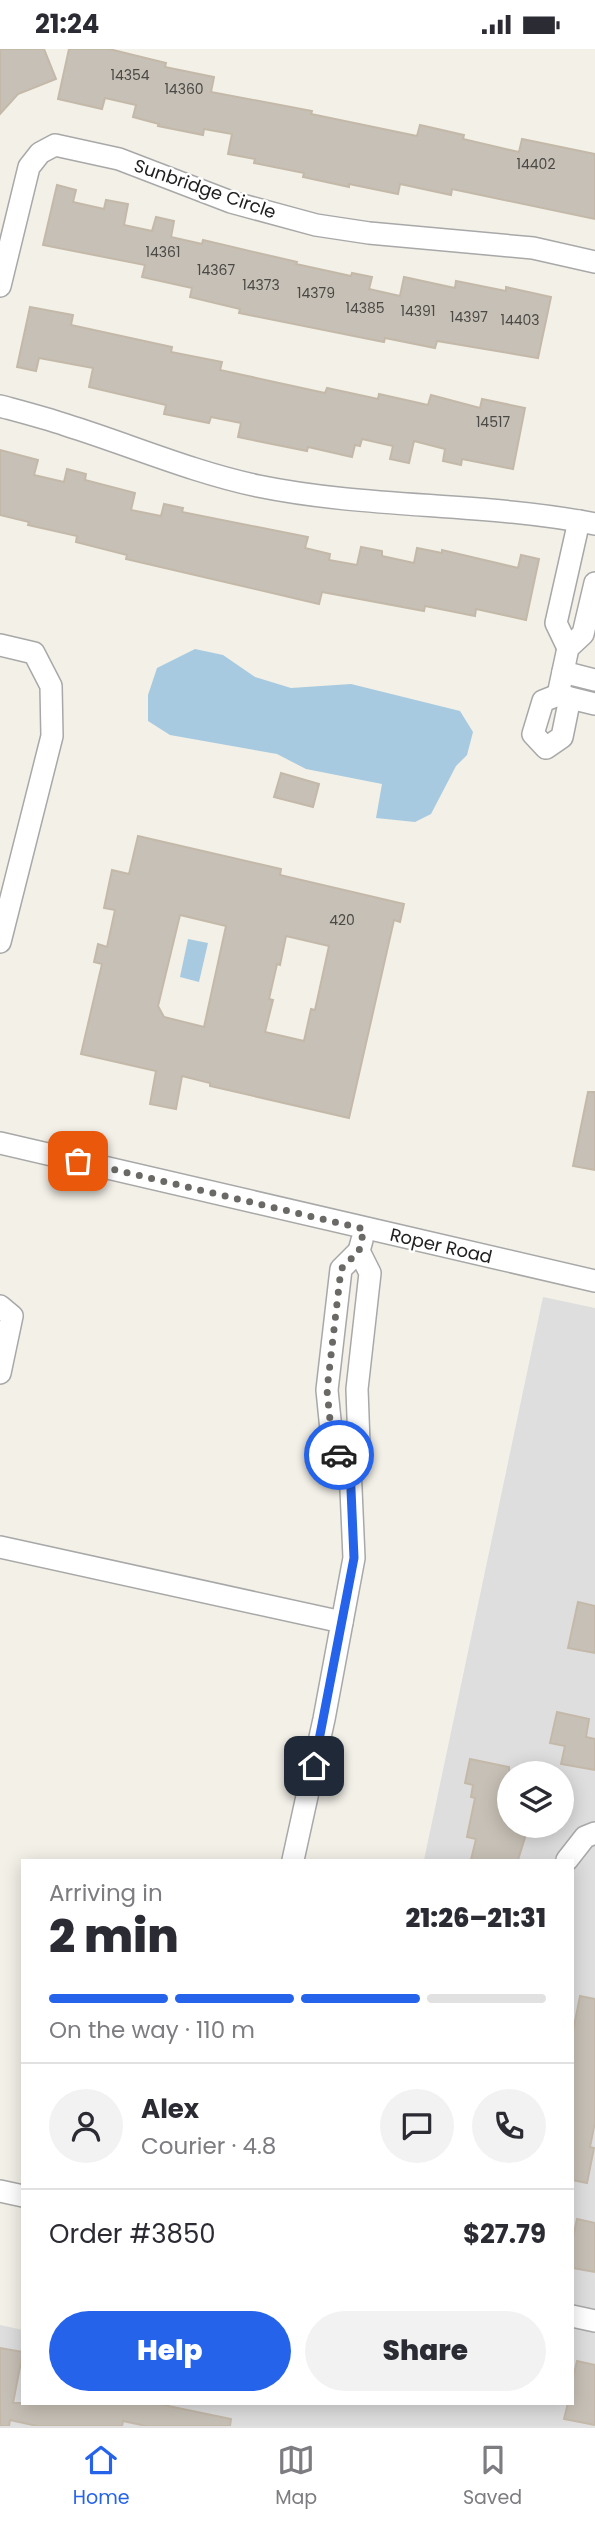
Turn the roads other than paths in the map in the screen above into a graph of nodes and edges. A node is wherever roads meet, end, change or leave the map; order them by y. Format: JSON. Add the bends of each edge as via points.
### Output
{"nodes":[{"id":1,"x":595,"y":262,"type":"edge"},
{"id":2,"x":0,"y":286,"type":"edge"},
{"id":3,"x":0,"y":406,"type":"edge"},
{"id":4,"x":587,"y":523,"type":"edge"},
{"id":5,"x":567,"y":579,"type":"junction"},
{"id":6,"x":595,"y":584,"type":"edge"},
{"id":7,"x":0,"y":645,"type":"edge"},
{"id":8,"x":568,"y":648,"type":"junction"},
{"id":9,"x":563,"y":672,"type":"junction"},
{"id":10,"x":595,"y":680,"type":"edge"},
{"id":11,"x":595,"y":703,"type":"edge"},
{"id":12,"x":0,"y":942,"type":"edge"},
{"id":13,"x":0,"y":1143,"type":"edge"},
{"id":14,"x":364,"y":1229,"type":"junction"},
{"id":15,"x":359,"y":1251,"type":"junction"},
{"id":16,"x":595,"y":1280,"type":"edge"},
{"id":17,"x":0,"y":1306,"type":"edge"},
{"id":18,"x":0,"y":1373,"type":"edge"},
{"id":19,"x":357,"y":1389,"type":"junction"},
{"id":20,"x":327,"y":1390,"type":"junction"},
{"id":21,"x":350,"y":1467,"type":"junction"},
{"id":22,"x":0,"y":1547,"type":"edge"},
{"id":23,"x":342,"y":1622,"type":"junction"},
{"id":24,"x":595,"y":1833,"type":"edge"},
{"id":25,"x":293,"y":1859,"type":"edge"},
{"id":26,"x":568,"y":1859,"type":"edge"},
{"id":27,"x":0,"y":2191,"type":"edge"},
{"id":28,"x":21,"y":2196,"type":"edge"},
{"id":29,"x":574,"y":2316,"type":"edge"},
{"id":30,"x":595,"y":2321,"type":"edge"}],
"edges":[{"from":1,"to":2,"type":"street","name":"Sunbridge Circle","via":[[533,248],[316,225],[231,202],[118,159],[55,145],[40,153],[29,167]]},
{"from":3,"to":4,"type":"street","via":[[258,486],[380,503],[506,510]]},
{"from":4,"to":5,"type":"street"},
{"from":5,"to":6,"type":"street"},
{"from":5,"to":8,"type":"street","via":[[556,622]]},
{"from":6,"to":8,"type":"street","via":[[583,634]]},
{"from":7,"to":12,"type":"street","via":[[34,653],[51,686],[52,736]]},
{"from":8,"to":9,"type":"street"},
{"from":9,"to":10,"type":"street"},
{"from":9,"to":11,"type":"street","via":[[564,696]]},
{"from":13,"to":14,"type":"street","name":"Roper Road"},
{"from":14,"to":15,"type":"street"},
{"from":14,"to":16,"type":"street","name":"Roper Road"},
{"from":15,"to":19,"type":"street","via":[[370,1273]]},
{"from":15,"to":20,"type":"street","via":[[341,1269]]},
{"from":17,"to":18,"type":"street","via":[[12,1316]]},
{"from":19,"to":20,"type":"street"},
{"from":19,"to":21,"type":"street","via":[[359,1444]]},
{"from":20,"to":21,"type":"street","via":[[333,1450]]},
{"from":21,"to":23,"type":"street","via":[[354,1558]]},
{"from":22,"to":23,"type":"street"},
{"from":23,"to":25,"type":"street"},
{"from":24,"to":26,"type":"street","via":[[585,1837]]},
{"from":27,"to":28,"type":"street"},
{"from":29,"to":30,"type":"street"}]}
